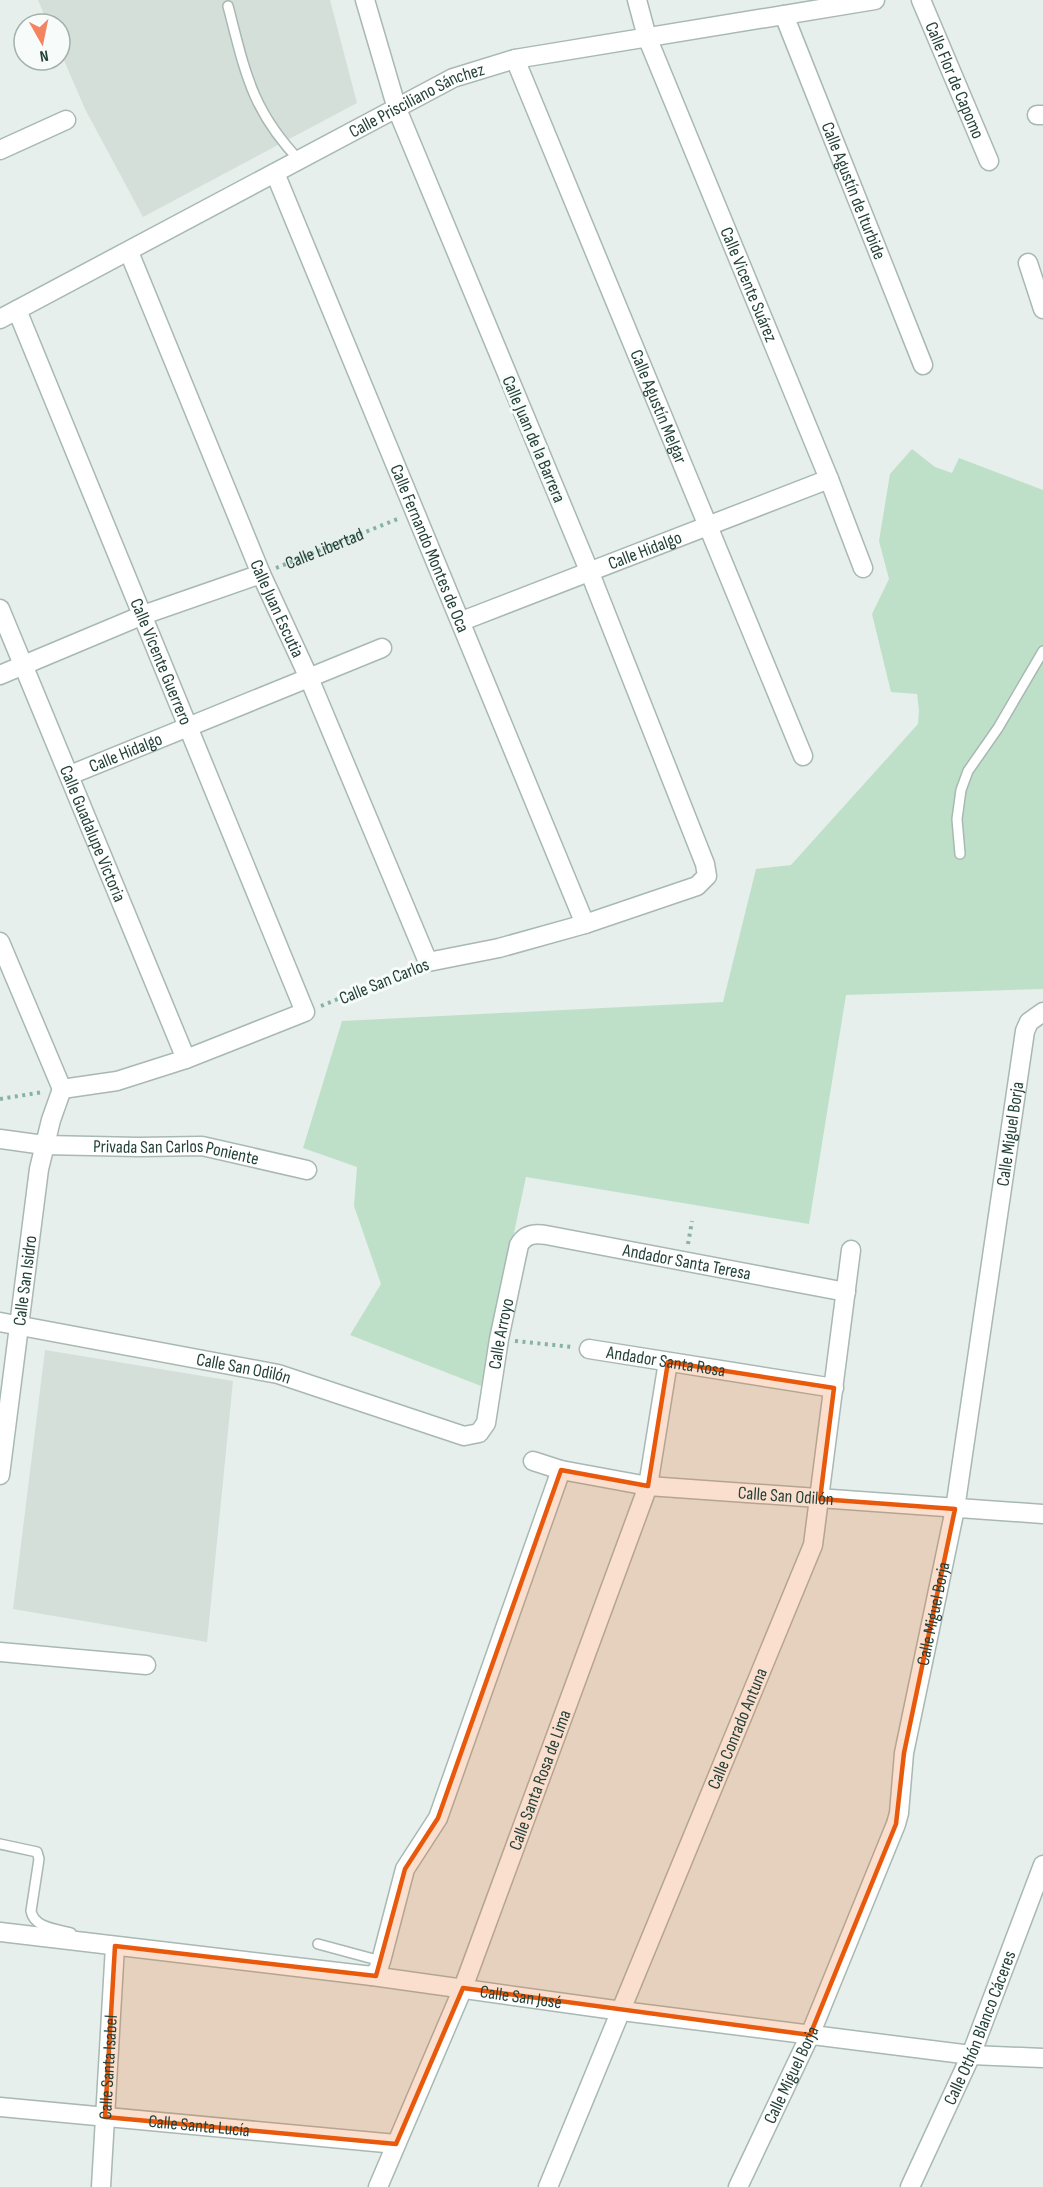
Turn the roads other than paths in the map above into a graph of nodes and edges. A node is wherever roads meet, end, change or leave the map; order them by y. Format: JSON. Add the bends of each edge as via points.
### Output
{"nodes":[{"id":1,"x":365,"y":0,"type":"edge"},
{"id":2,"x":637,"y":0,"type":"edge"},
{"id":3,"x":875,"y":0,"type":"edge"},
{"id":4,"x":921,"y":0,"type":"edge"},
{"id":5,"x":228,"y":6,"type":"dead end"},
{"id":6,"x":784,"y":15,"type":"junction"},
{"id":7,"x":647,"y":38,"type":"junction"},
{"id":8,"x":515,"y":59,"type":"junction"},
{"id":9,"x":397,"y":109,"type":"junction"},
{"id":10,"x":66,"y":120,"type":"dead end"},
{"id":11,"x":0,"y":150,"type":"edge"},
{"id":12,"x":300,"y":160,"type":"junction"},
{"id":13,"x":989,"y":161,"type":"dead end"},
{"id":14,"x":275,"y":173,"type":"junction"},
{"id":15,"x":129,"y":252,"type":"junction"},
{"id":16,"x":1028,"y":263,"type":"dead end"},
{"id":17,"x":1043,"y":309,"type":"edge"},
{"id":18,"x":17,"y":310,"type":"junction"},
{"id":19,"x":0,"y":319,"type":"edge"},
{"id":20,"x":923,"y":365,"type":"dead end"},
{"id":21,"x":829,"y":479,"type":"junction"},
{"id":22,"x":709,"y":525,"type":"junction"},
{"id":23,"x":863,"y":568,"type":"dead end"},
{"id":24,"x":590,"y":573,"type":"junction"},
{"id":25,"x":261,"y":574,"type":"junction"},
{"id":26,"x":0,"y":609,"type":"edge"},
{"id":27,"x":143,"y":615,"type":"junction"},
{"id":28,"x":462,"y":621,"type":"junction"},
{"id":29,"x":382,"y":648,"type":"dead end"},
{"id":30,"x":1043,"y":651,"type":"edge"},
{"id":31,"x":24,"y":665,"type":"junction"},
{"id":32,"x":0,"y":675,"type":"edge"},
{"id":33,"x":309,"y":678,"type":"junction"},
{"id":34,"x":189,"y":726,"type":"junction"},
{"id":35,"x":803,"y":756,"type":"dead end"},
{"id":36,"x":69,"y":776,"type":"junction"},
{"id":37,"x":960,"y":854,"type":"dead end"},
{"id":38,"x":707,"y":876,"type":"joint"},
{"id":39,"x":585,"y":924,"type":"junction"},
{"id":40,"x":0,"y":942,"type":"edge"},
{"id":41,"x":428,"y":962,"type":"joint"},
{"id":42,"x":1040,"y":1013,"type":"edge"},
{"id":43,"x":186,"y":1059,"type":"junction"},
{"id":44,"x":60,"y":1094,"type":"junction"},
{"id":45,"x":0,"y":1139,"type":"edge"},
{"id":46,"x":44,"y":1145,"type":"junction"},
{"id":47,"x":308,"y":1170,"type":"dead end"},
{"id":48,"x":529,"y":1236,"type":"joint"},
{"id":49,"x":851,"y":1250,"type":"dead end"},
{"id":50,"x":846,"y":1292,"type":"junction"},
{"id":51,"x":0,"y":1322,"type":"edge"},
{"id":52,"x":21,"y":1325,"type":"junction"},
{"id":53,"x":589,"y":1349,"type":"road end"},
{"id":54,"x":668,"y":1362,"type":"junction"},
{"id":55,"x":834,"y":1388,"type":"junction"},
{"id":56,"x":479,"y":1433,"type":"joint"},
{"id":57,"x":2,"y":1446,"type":"edge"},
{"id":58,"x":533,"y":1461,"type":"dead end"},
{"id":59,"x":561,"y":1470,"type":"junction"},
{"id":60,"x":0,"y":1474,"type":"edge"},
{"id":61,"x":648,"y":1486,"type":"junction"},
{"id":62,"x":820,"y":1499,"type":"junction"},
{"id":63,"x":955,"y":1509,"type":"junction"},
{"id":64,"x":1043,"y":1514,"type":"edge"},
{"id":65,"x":0,"y":1652,"type":"edge"},
{"id":66,"x":146,"y":1665,"type":"dead end"},
{"id":67,"x":0,"y":1844,"type":"edge"},
{"id":68,"x":1043,"y":1865,"type":"edge"},
{"id":69,"x":0,"y":1932,"type":"edge"},
{"id":70,"x":318,"y":1944,"type":"dead end"},
{"id":71,"x":115,"y":1946,"type":"junction"},
{"id":72,"x":377,"y":1969,"type":"junction"},
{"id":73,"x":463,"y":1988,"type":"junction"},
{"id":74,"x":622,"y":2011,"type":"junction"},
{"id":75,"x":810,"y":2035,"type":"junction"},
{"id":76,"x":971,"y":2055,"type":"junction"},
{"id":77,"x":1043,"y":2058,"type":"edge"},
{"id":78,"x":0,"y":2107,"type":"edge"},
{"id":79,"x":105,"y":2117,"type":"junction"},
{"id":80,"x":396,"y":2144,"type":"junction"},
{"id":81,"x":101,"y":2187,"type":"edge"},
{"id":82,"x":378,"y":2187,"type":"edge"},
{"id":83,"x":548,"y":2187,"type":"edge"},
{"id":84,"x":738,"y":2187,"type":"edge"},
{"id":85,"x":910,"y":2187,"type":"edge"}],
"edges":[{"from":1,"to":9,"type":"street","name":"Calle Juan de la Barrera"},
{"from":2,"to":7,"type":"street","name":"Calle Vicente Suárez"},
{"from":3,"to":6,"type":"street","name":"Calle Prisciliano Sánchez"},
{"from":4,"to":13,"type":"street","name":"Calle Flor de Capomo"},
{"from":5,"to":12,"type":"lane","via":[[254,96],[270,126]]},
{"from":6,"to":7,"type":"street","name":"Calle Prisciliano Sánchez"},
{"from":6,"to":20,"type":"street","name":"Calle Agustín de Iturbide"},
{"from":7,"to":8,"type":"street","name":"Calle Prisciliano Sánchez"},
{"from":7,"to":21,"type":"street","name":"Calle Vicente Suárez"},
{"from":8,"to":9,"type":"street","name":"Calle Prisciliano Sánchez","via":[[453,78]]},
{"from":8,"to":22,"type":"street","name":"Calle Agustín Melgar"},
{"from":9,"to":12,"type":"street","name":"Calle Prisciliano Sánchez"},
{"from":9,"to":24,"type":"street","name":"Calle Juan de la Barrera"},
{"from":10,"to":11,"type":"street"},
{"from":12,"to":14,"type":"street","name":"Calle Prisciliano Sánchez"},
{"from":14,"to":15,"type":"street","name":"Calle Prisciliano Sánchez"},
{"from":14,"to":28,"type":"street","name":"Calle Fernando Montes de Oca"},
{"from":15,"to":18,"type":"street","name":"Calle Prisciliano Sánchez"},
{"from":15,"to":25,"type":"street","name":"Calle Juan Escutia"},
{"from":16,"to":17,"type":"street"},
{"from":18,"to":19,"type":"street","name":"Calle Prisciliano Sánchez"},
{"from":18,"to":27,"type":"street","name":"Calle Vicente Guerrero"},
{"from":21,"to":22,"type":"street","name":"Calle Hidalgo"},
{"from":21,"to":23,"type":"street","name":"Calle Vicente Suárez"},
{"from":22,"to":24,"type":"street","name":"Calle Hidalgo"},
{"from":22,"to":35,"type":"street","name":"Calle Agustín Melgar"},
{"from":24,"to":28,"type":"street","name":"Calle Hidalgo"},
{"from":24,"to":38,"type":"street","name":"Calle Juan de la Barrera"},
{"from":25,"to":27,"type":"street"},
{"from":25,"to":33,"type":"street","name":"Calle Juan Escutia"},
{"from":26,"to":31,"type":"street","name":"Calle Guadalupe Victoria"},
{"from":27,"to":31,"type":"street"},
{"from":27,"to":34,"type":"street","name":"Calle Vicente Guerrero"},
{"from":28,"to":39,"type":"street","name":"Calle Fernando Montes de Oca"},
{"from":29,"to":33,"type":"street","name":"Calle Hidalgo"},
{"from":30,"to":37,"type":"lane","via":[[968,771],[957,819]]},
{"from":31,"to":32,"type":"street"},
{"from":31,"to":36,"type":"street","name":"Calle Guadalupe Victoria"},
{"from":33,"to":34,"type":"street","name":"Calle Hidalgo"},
{"from":33,"to":41,"type":"street","name":"Calle Juan Escutia"},
{"from":34,"to":36,"type":"street","name":"Calle Hidalgo"},
{"from":34,"to":43,"type":"street","name":"Calle Vicente Guerrero","via":[[305,1012]]},
{"from":36,"to":43,"type":"street","name":"Calle Guadalupe Victoria"},
{"from":38,"to":39,"type":"street","name":"Calle San Carlos","via":[[697,886]]},
{"from":39,"to":41,"type":"street","name":"Calle San Carlos","via":[[499,948]]},
{"from":40,"to":44,"type":"street"},
{"from":42,"to":63,"type":"street","name":"Calle Miguel Borja","via":[[1025,1031]]},
{"from":43,"to":44,"type":"street"},
{"from":44,"to":46,"type":"street","name":"Calle San Isidro"},
{"from":45,"to":46,"type":"street"},
{"from":46,"to":47,"type":"street","name":"Privada San Carlos Poniente","via":[[202,1146]]},
{"from":46,"to":52,"type":"street","name":"Calle San Isidro"},
{"from":48,"to":50,"type":"street","name":"Andador Santa Teresa","via":[[546,1235]]},
{"from":48,"to":56,"type":"street","name":"Calle Arroyo","via":[[519,1245],[486,1423]]},
{"from":49,"to":50,"type":"street","name":"Calle Conrado Antuna"},
{"from":50,"to":55,"type":"street","name":"Calle Conrado Antuna"},
{"from":51,"to":52,"type":"street","name":"Calle San Odilón"},
{"from":52,"to":56,"type":"street","name":"Calle San Odilón","via":[[278,1374],[464,1436]]},
{"from":52,"to":57,"type":"street","name":"Calle San Isidro"},
{"from":53,"to":54,"type":"street","name":"Andador Santa Rosa"},
{"from":54,"to":55,"type":"street","name":"Andador Santa Rosa"},
{"from":54,"to":61,"type":"street","name":"Calle Santa Rosa de Lima"},
{"from":55,"to":62,"type":"street","name":"Calle Conrado Antuna"},
{"from":57,"to":60,"type":"street","name":"Calle San Isidro"},
{"from":58,"to":59,"type":"street","name":"Calle San Odilón"},
{"from":59,"to":61,"type":"street","name":"Calle San Odilón"},
{"from":59,"to":72,"type":"street","via":[[438,1818],[405,1869]]},
{"from":61,"to":62,"type":"street","name":"Calle San Odilón"},
{"from":61,"to":73,"type":"street","name":"Calle Santa Rosa de Lima"},
{"from":62,"to":63,"type":"street","name":"Calle San Odilón"},
{"from":62,"to":74,"type":"street","name":"Calle Conrado Antuna","via":[[813,1545]]},
{"from":63,"to":64,"type":"street","name":"Calle San Odilón"},
{"from":63,"to":75,"type":"street","name":"Calle Miguel Borja","via":[[904,1753],[896,1824]]},
{"from":65,"to":66,"type":"street"},
{"from":67,"to":71,"type":"lane","via":[[33,1851],[39,1856],[31,1911],[35,1922]]},
{"from":68,"to":76,"type":"street","name":"Calle Othón Blanco Cáceres"},
{"from":69,"to":71,"type":"street","name":"Calle San José"},
{"from":70,"to":72,"type":"lane"},
{"from":71,"to":72,"type":"street","name":"Calle San José"},
{"from":71,"to":79,"type":"street","name":"Calle Santa Isabel"},
{"from":72,"to":73,"type":"street","name":"Calle San José"},
{"from":73,"to":74,"type":"street","name":"Calle San José"},
{"from":73,"to":80,"type":"street","name":"Calle Santa Rosa de Lima"},
{"from":74,"to":75,"type":"street","name":"Calle San José"},
{"from":74,"to":83,"type":"street","name":"Calle Conrado Antuna"},
{"from":75,"to":76,"type":"street","name":"Calle San José"},
{"from":75,"to":84,"type":"street","name":"Calle Miguel Borja"},
{"from":76,"to":77,"type":"street","name":"Calle San José"},
{"from":76,"to":85,"type":"street","name":"Calle Othón Blanco Cáceres"},
{"from":78,"to":79,"type":"street","name":"Calle Santa Lucía"},
{"from":79,"to":80,"type":"street","name":"Calle Santa Lucía"},
{"from":79,"to":81,"type":"street","name":"Calle Santa Isabel"},
{"from":80,"to":82,"type":"street","name":"Calle Santa Rosa de Lima"}]}
